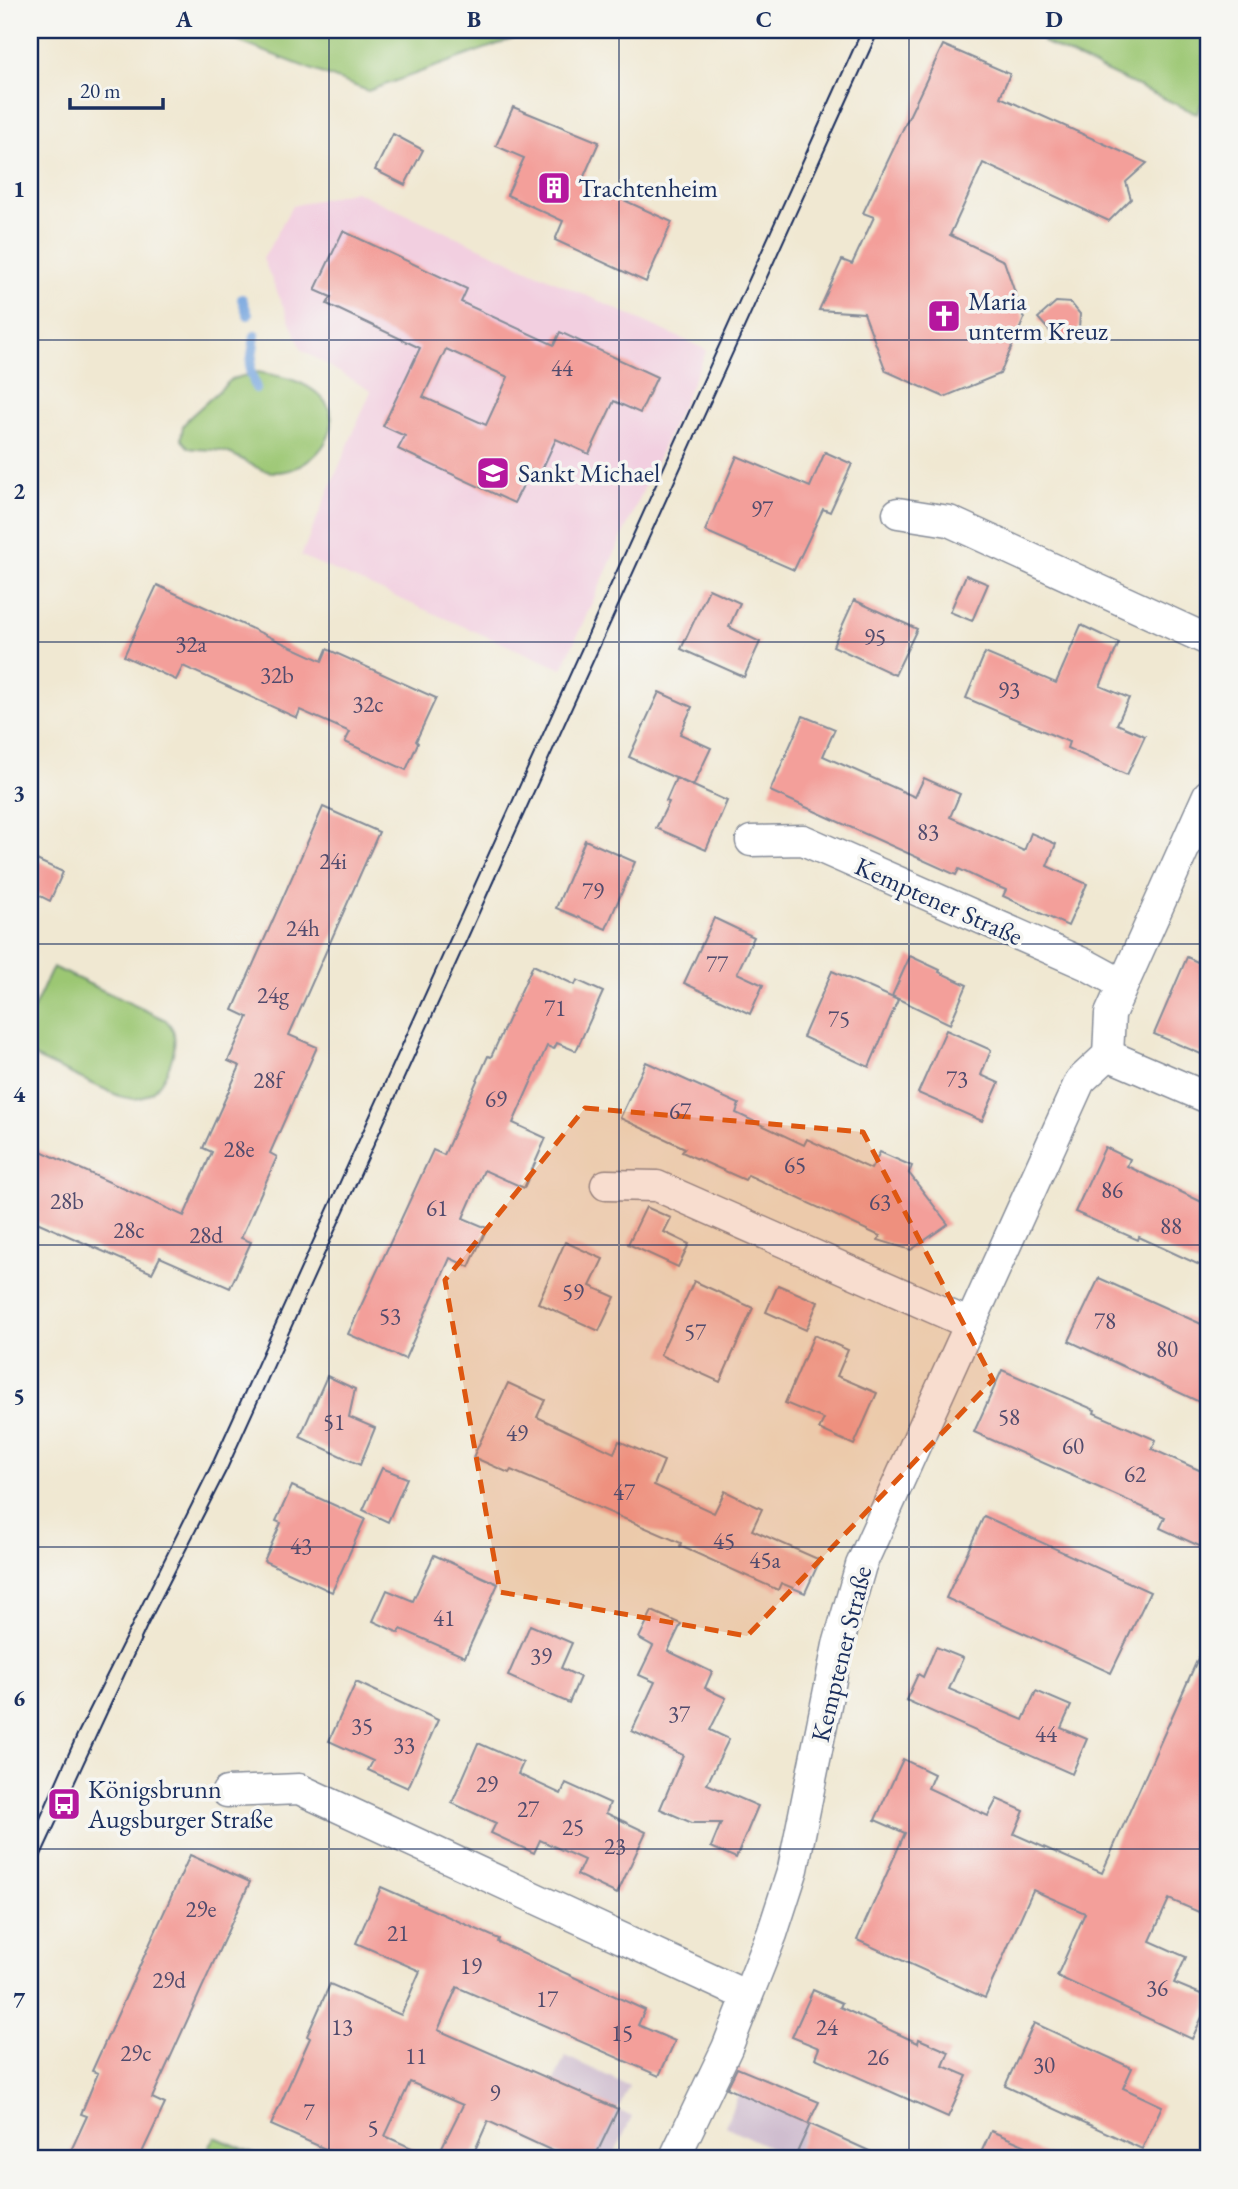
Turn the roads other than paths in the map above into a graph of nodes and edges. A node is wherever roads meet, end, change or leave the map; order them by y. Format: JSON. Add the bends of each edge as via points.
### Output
{"nodes":[{"id":1,"x":898,"y":513,"type":"dead end"},
{"id":2,"x":1208,"y":640,"type":"edge"},
{"id":3,"x":1208,"y":795,"type":"edge"},
{"id":4,"x":751,"y":841,"type":"dead end"},
{"id":5,"x":1122,"y":984,"type":"junction"},
{"id":6,"x":1108,"y":1055,"type":"junction"},
{"id":7,"x":1208,"y":1098,"type":"edge"},
{"id":8,"x":606,"y":1185,"type":"dead end"},
{"id":9,"x":970,"y":1324,"type":"junction"},
{"id":10,"x":226,"y":1792,"type":"dead end"},
{"id":11,"x":747,"y":1996,"type":"junction"},
{"id":12,"x":674,"y":2159,"type":"edge"}],
"edges":[{"from":1,"to":2,"type":"street","via":[[949,521]]},
{"from":3,"to":5,"type":"street"},
{"from":4,"to":5,"type":"street","name":"Kemptener Straße","via":[[803,840]]},
{"from":5,"to":6,"type":"street","via":[[1110,1014]]},
{"from":6,"to":7,"type":"street"},
{"from":6,"to":9,"type":"street","name":"Kemptener Straße","via":[[1080,1081]]},
{"from":8,"to":9,"type":"street","via":[[657,1186]]},
{"from":9,"to":11,"type":"street","name":"Kemptener Straße","via":[[861,1565],[838,1646],[793,1869]]},
{"from":10,"to":11,"type":"street","via":[[299,1789]]},
{"from":11,"to":12,"type":"street","name":"Kemptener Straße"}]}
